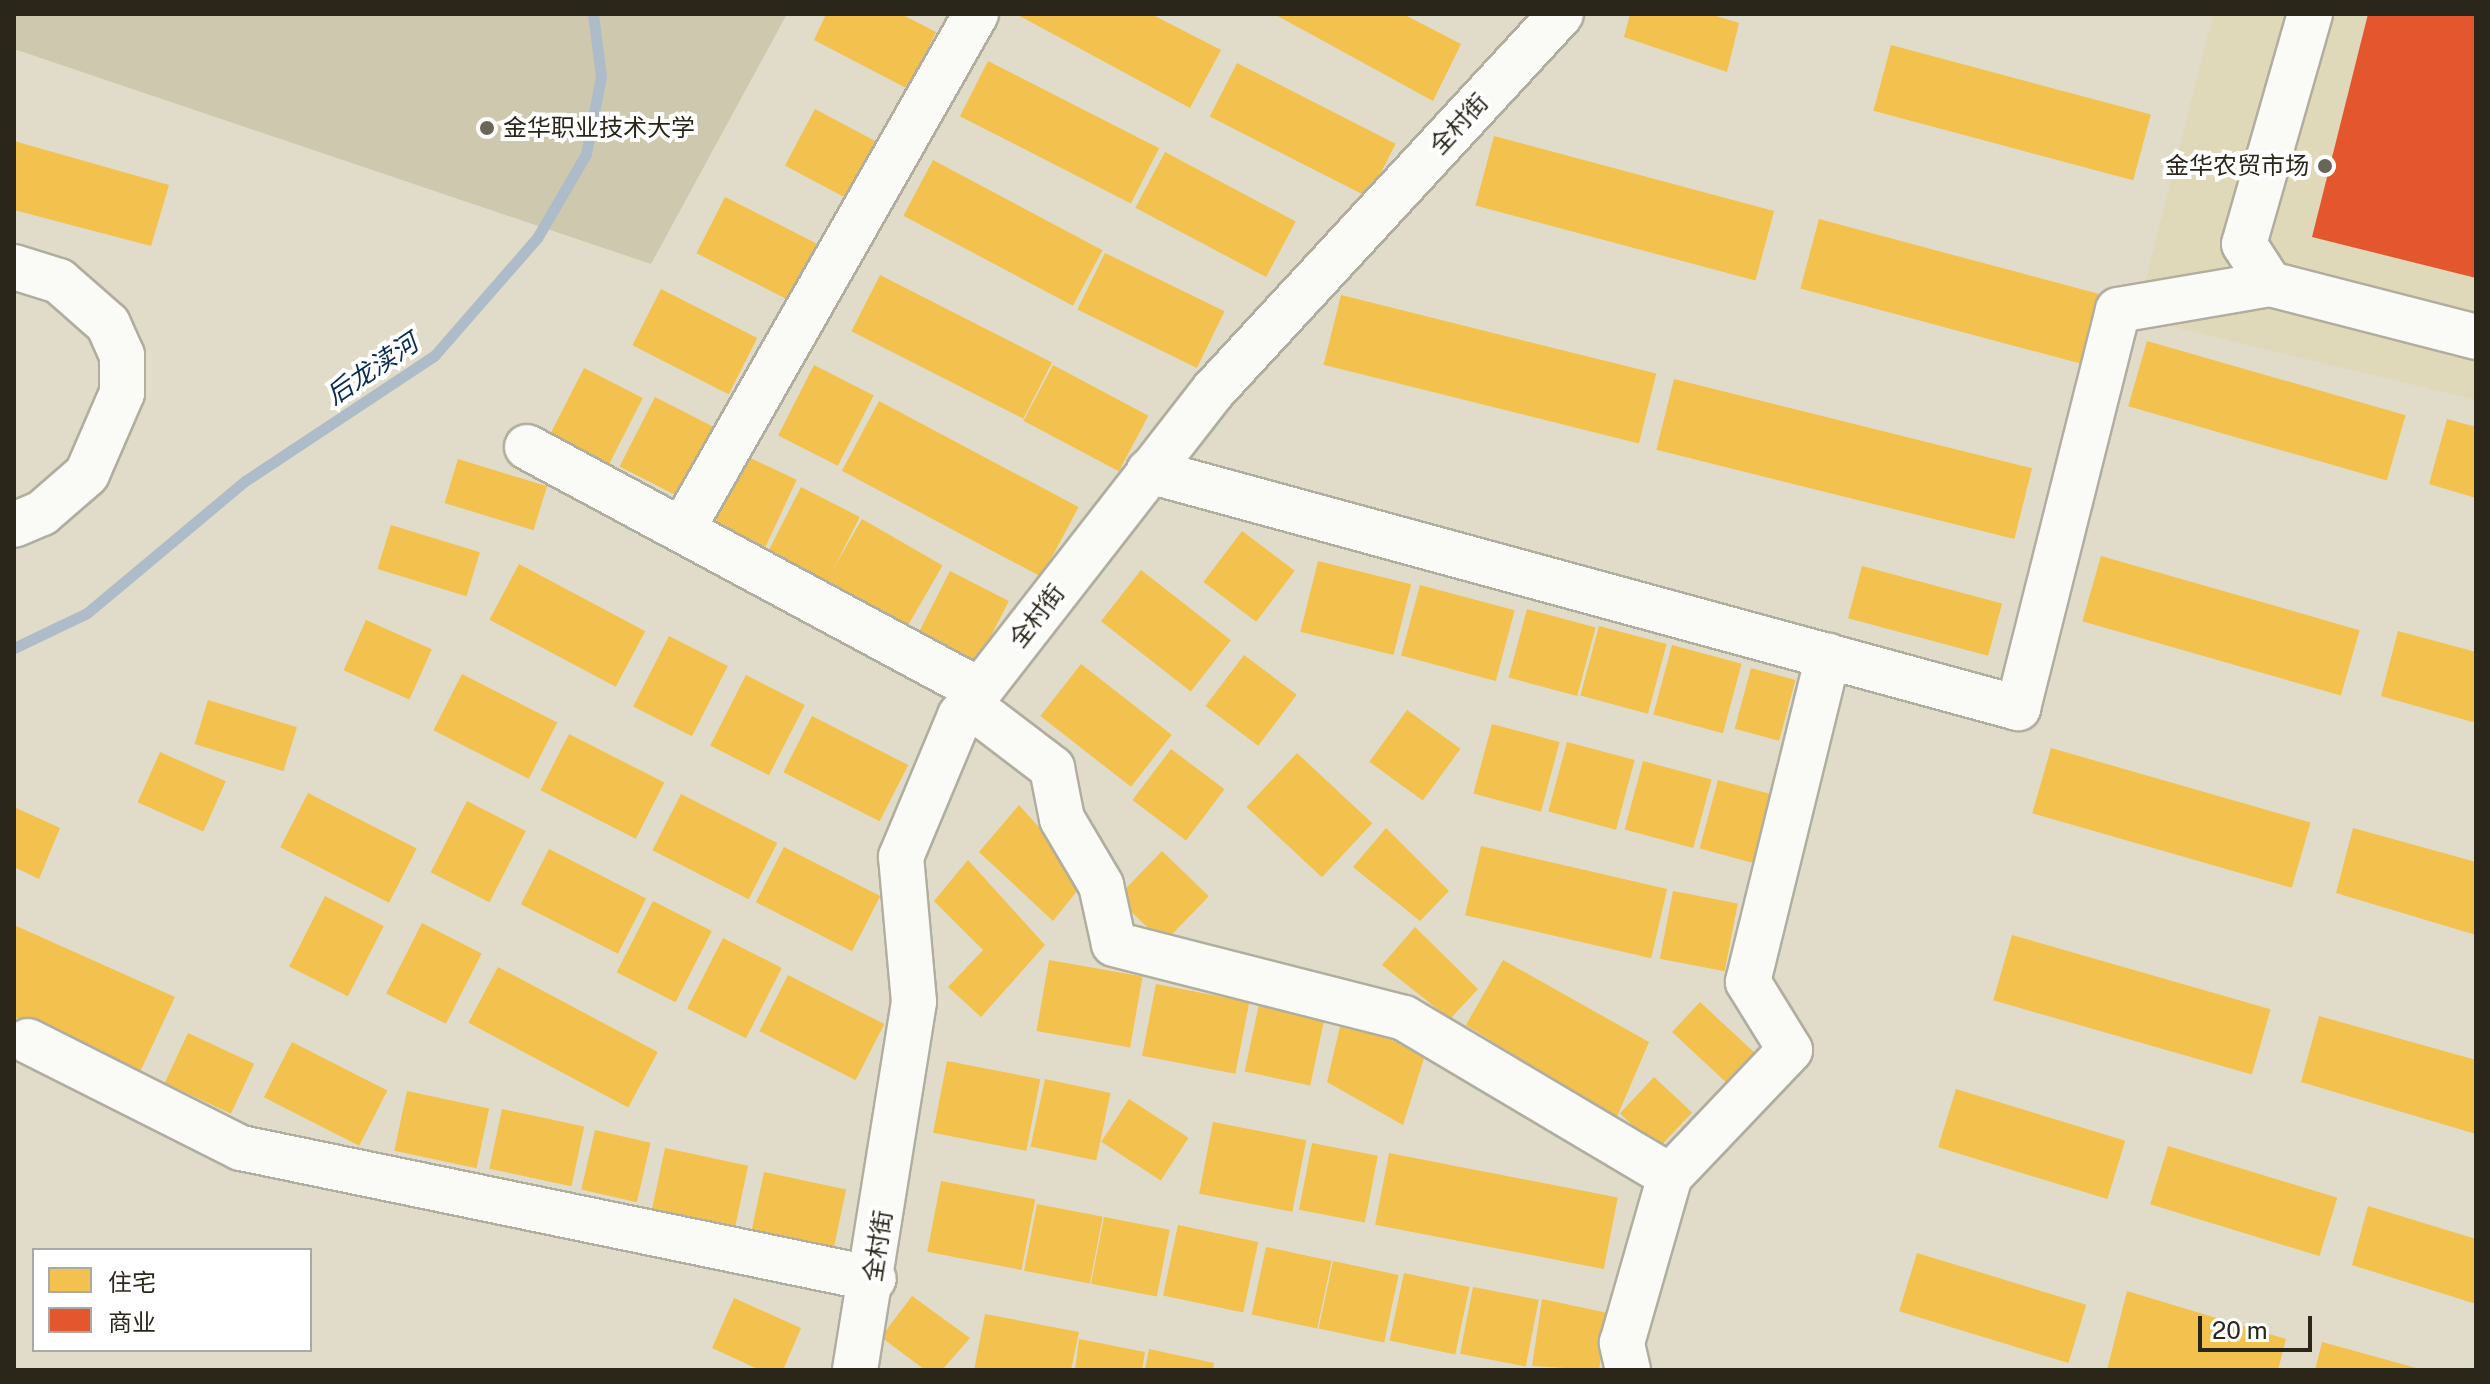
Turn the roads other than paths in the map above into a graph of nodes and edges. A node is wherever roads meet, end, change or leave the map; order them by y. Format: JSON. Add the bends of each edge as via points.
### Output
{"nodes":[{"id":1,"x":976,"y":14,"type":"edge"},
{"id":2,"x":1561,"y":14,"type":"edge"},
{"id":3,"x":2310,"y":14,"type":"edge"},
{"id":4,"x":14,"y":267,"type":"edge"},
{"id":5,"x":2270,"y":284,"type":"junction"},
{"id":6,"x":2476,"y":337,"type":"edge"},
{"id":7,"x":527,"y":447,"type":"dead end"},
{"id":8,"x":1149,"y":471,"type":"junction"},
{"id":9,"x":14,"y":525,"type":"edge"},
{"id":10,"x":682,"y":530,"type":"junction"},
{"id":11,"x":1828,"y":656,"type":"junction"},
{"id":12,"x":974,"y":697,"type":"junction"},
{"id":13,"x":28,"y":1041,"type":"dead end"},
{"id":14,"x":1670,"y":1176,"type":"junction"},
{"id":15,"x":874,"y":1279,"type":"junction"},
{"id":16,"x":859,"y":1369,"type":"edge"},
{"id":17,"x":1628,"y":1370,"type":"edge"}],
"edges":[{"from":1,"to":10,"type":"street"},
{"from":2,"to":8,"type":"street","name":"全村街","via":[[1213,391]]},
{"from":3,"to":5,"type":"street","via":[[2244,244]]},
{"from":4,"to":9,"type":"street","via":[[59,281],[108,324],[122,355],[122,393],[87,474],[42,513]]},
{"from":5,"to":6,"type":"street"},
{"from":5,"to":11,"type":"street","via":[[2118,310],[2018,708]]},
{"from":7,"to":10,"type":"street"},
{"from":8,"to":11,"type":"street"},
{"from":8,"to":12,"type":"street","name":"全村街"},
{"from":10,"to":12,"type":"street"},
{"from":11,"to":14,"type":"street","via":[[1748,982],[1790,1050]]},
{"from":12,"to":14,"type":"street","via":[[1052,768],[1062,819],[1101,885],[1114,944],[1404,1018]]},
{"from":12,"to":15,"type":"street","name":"全村街","via":[[901,857],[914,1002]]},
{"from":13,"to":15,"type":"street","via":[[241,1148]]},
{"from":14,"to":17,"type":"street","via":[[1622,1343]]},
{"from":15,"to":16,"type":"street","name":"全村街"}]}
